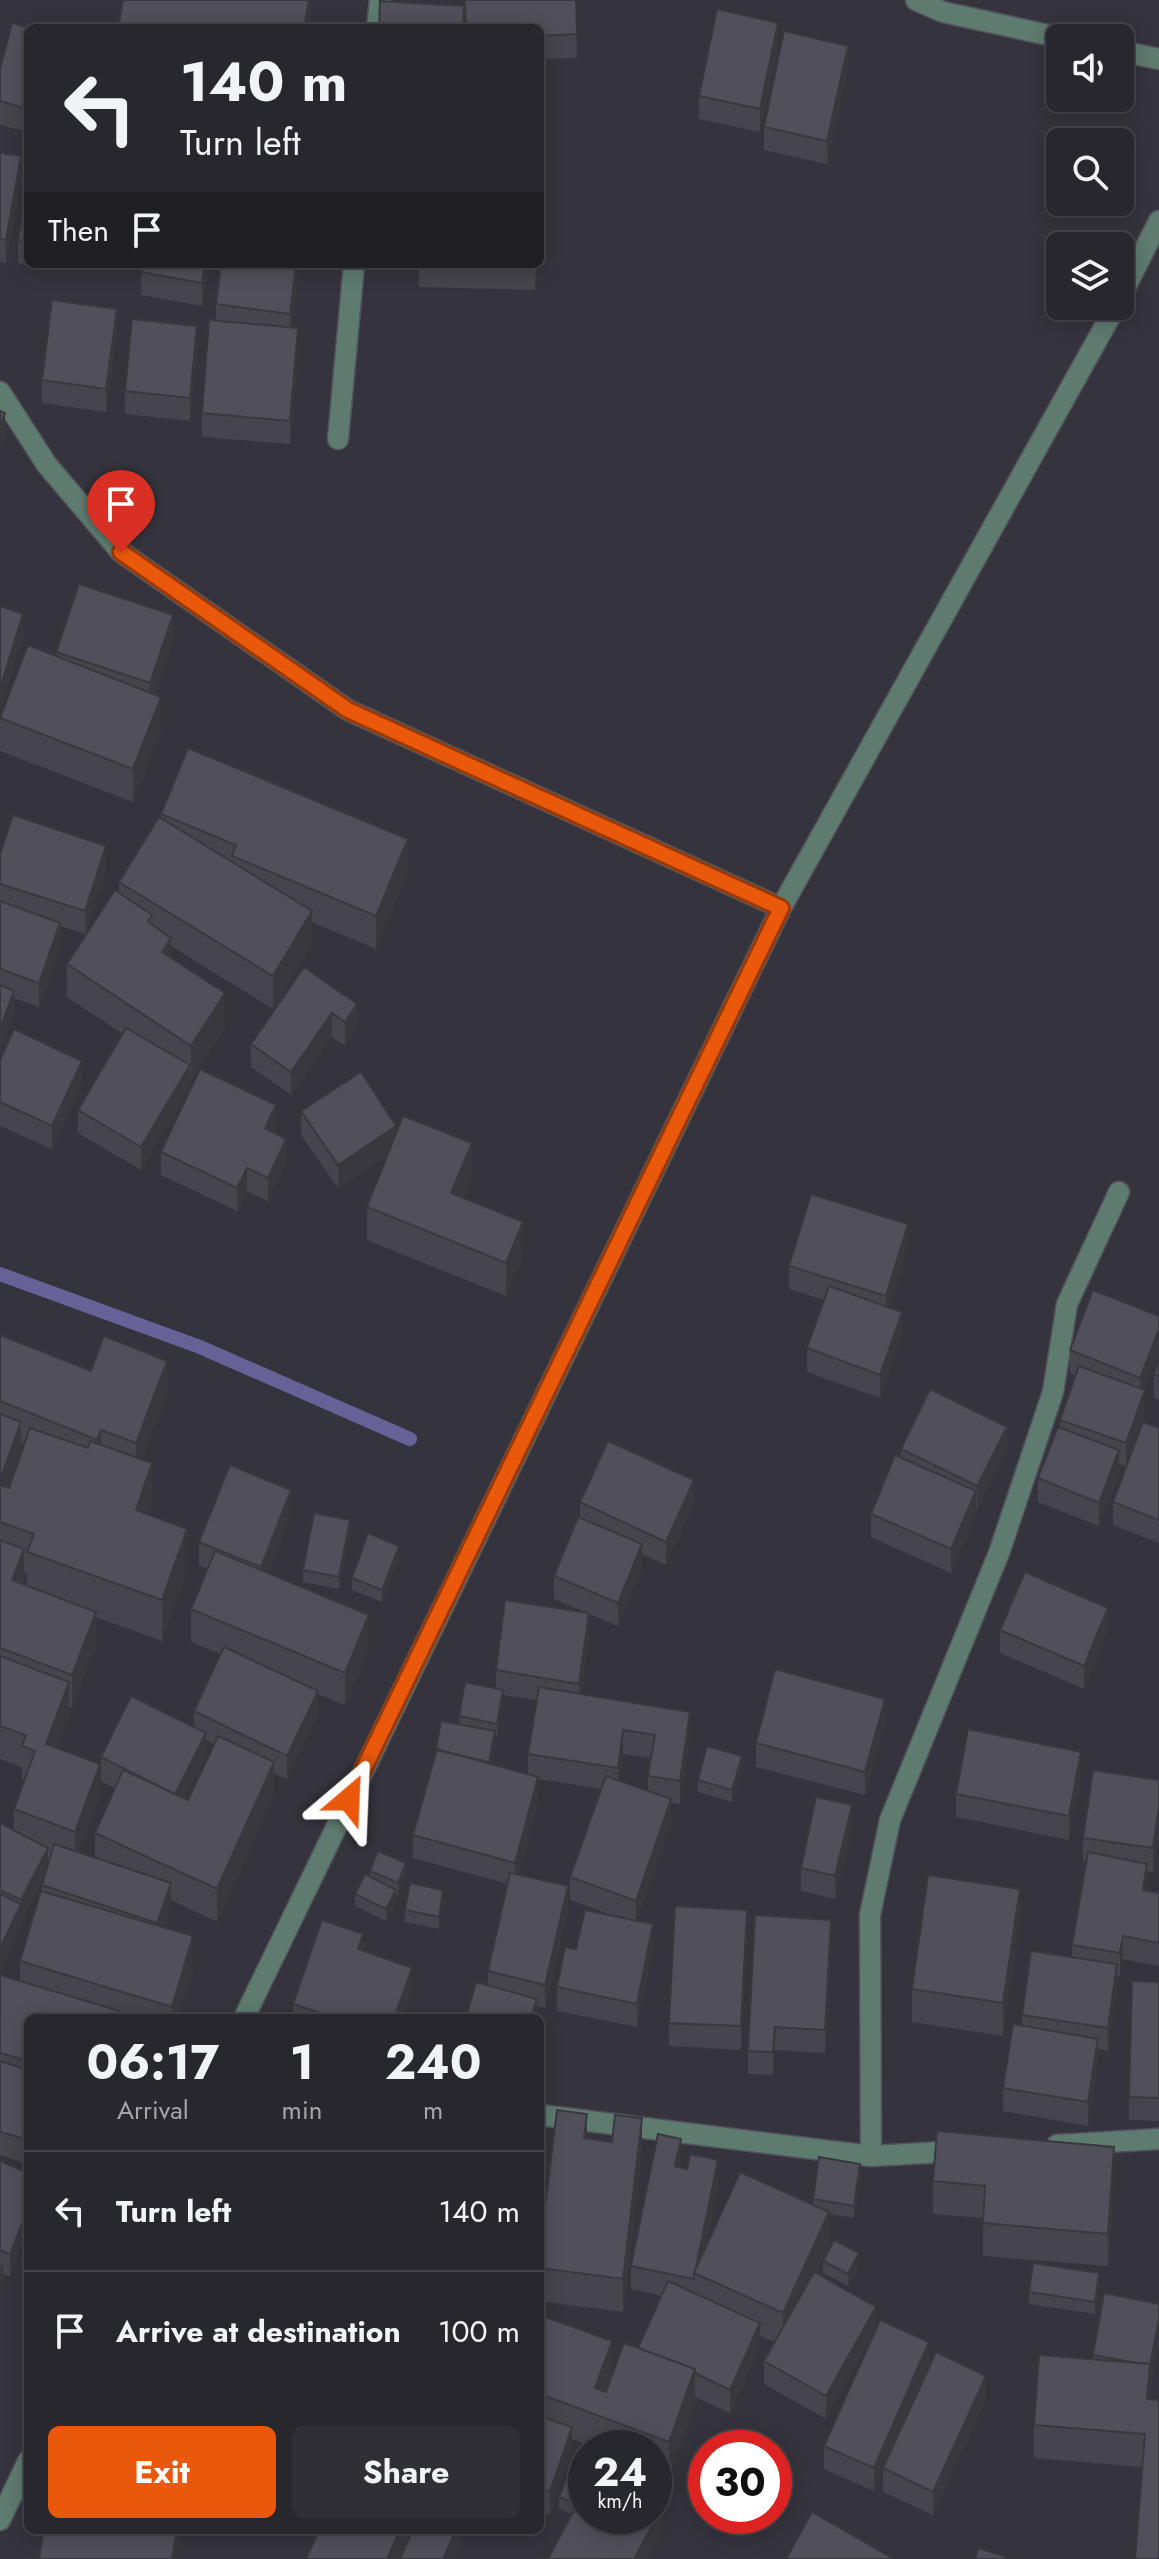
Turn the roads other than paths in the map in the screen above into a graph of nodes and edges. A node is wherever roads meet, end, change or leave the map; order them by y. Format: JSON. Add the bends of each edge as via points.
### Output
{"nodes":[{"id":1,"x":380,"y":0,"type":"edge"},
{"id":2,"x":916,"y":0,"type":"edge"},
{"id":3,"x":377,"y":24,"type":"edge"},
{"id":4,"x":1046,"y":35,"type":"edge"},
{"id":5,"x":1134,"y":54,"type":"edge"},
{"id":6,"x":1159,"y":59,"type":"edge"},
{"id":7,"x":1159,"y":221,"type":"edge"},
{"id":8,"x":354,"y":268,"type":"edge"},
{"id":9,"x":1134,"y":270,"type":"edge"},
{"id":10,"x":1108,"y":320,"type":"edge"},
{"id":11,"x":0,"y":392,"type":"edge"},
{"id":12,"x":338,"y":439,"type":"dead end"},
{"id":13,"x":781,"y":908,"type":"junction"},
{"id":14,"x":1119,"y":1192,"type":"dead end"},
{"id":15,"x":246,"y":2014,"type":"edge"},
{"id":16,"x":544,"y":2115,"type":"edge"},
{"id":17,"x":1159,"y":2139,"type":"edge"},
{"id":18,"x":1038,"y":2146,"type":"edge"},
{"id":19,"x":977,"y":2150,"type":"edge"},
{"id":20,"x":871,"y":2156,"type":"junction"},
{"id":21,"x":24,"y":2469,"type":"edge"},
{"id":22,"x":0,"y":2520,"type":"edge"}],
"edges":[{"from":1,"to":3,"type":"street"},
{"from":2,"to":4,"type":"street","via":[[943,12]]},
{"from":5,"to":6,"type":"street"},
{"from":7,"to":9,"type":"street"},
{"from":8,"to":12,"type":"street"},
{"from":10,"to":13,"type":"street"},
{"from":11,"to":13,"type":"street","via":[[47,465],[121,552],[348,710]]},
{"from":13,"to":15,"type":"street"},
{"from":14,"to":20,"type":"street","via":[[1067,1304],[1053,1392],[999,1553],[890,1820],[870,1915]]},
{"from":16,"to":20,"type":"street"},
{"from":17,"to":18,"type":"street"},
{"from":19,"to":20,"type":"street"},
{"from":21,"to":22,"type":"street"}]}
